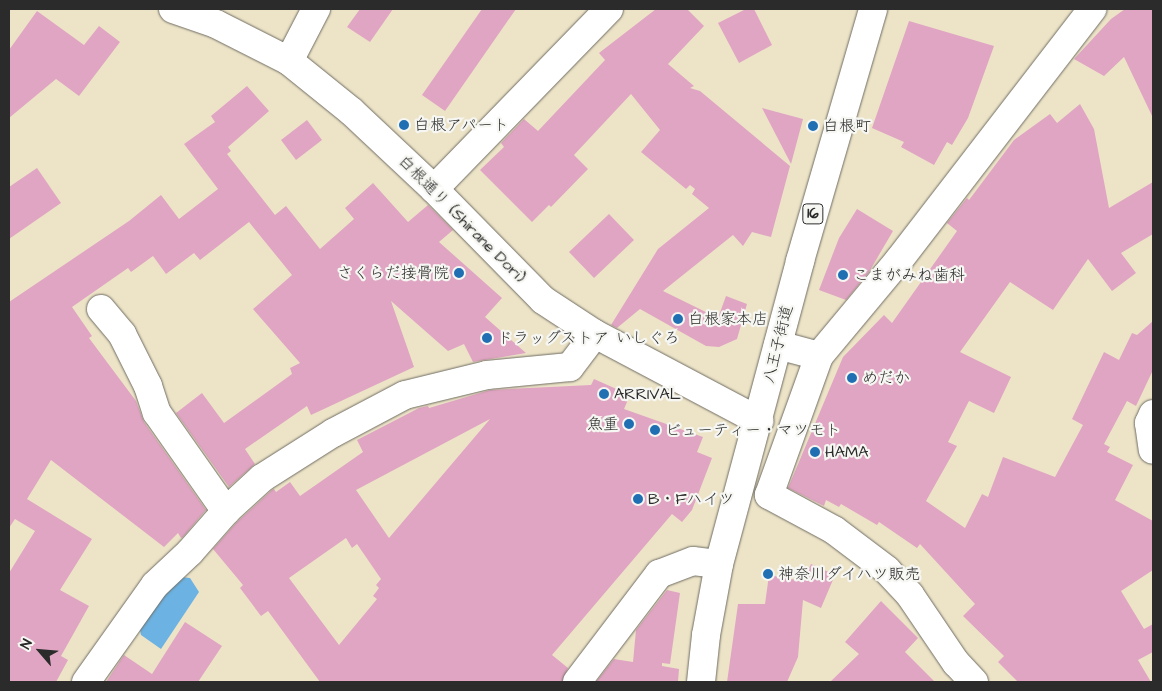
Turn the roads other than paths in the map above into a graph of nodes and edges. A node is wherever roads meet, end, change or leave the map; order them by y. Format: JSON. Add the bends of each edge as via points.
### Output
{"nodes":[{"id":1,"x":173,"y":9,"type":"edge"},
{"id":2,"x":316,"y":9,"type":"edge"},
{"id":3,"x":609,"y":9,"type":"edge"},
{"id":4,"x":873,"y":9,"type":"edge"},
{"id":5,"x":1092,"y":9,"type":"edge"},
{"id":6,"x":289,"y":61,"type":"junction"},
{"id":7,"x":434,"y":189,"type":"junction"},
{"id":8,"x":101,"y":309,"type":"dead end"},
{"id":9,"x":595,"y":334,"type":"junction"},
{"id":10,"x":778,"y":345,"type":"junction"},
{"id":11,"x":819,"y":356,"type":"junction"},
{"id":12,"x":1153,"y":414,"type":"edge"},
{"id":13,"x":759,"y":421,"type":"junction"},
{"id":14,"x":1153,"y":450,"type":"edge"},
{"id":15,"x":226,"y":511,"type":"junction"},
{"id":16,"x":719,"y":564,"type":"junction"},
{"id":17,"x":86,"y":682,"type":"edge"},
{"id":18,"x":577,"y":682,"type":"edge"},
{"id":19,"x":701,"y":682,"type":"edge"},
{"id":20,"x":974,"y":682,"type":"edge"}],
"edges":[{"from":1,"to":6,"type":"main road","name":"白根通り (Shirane Dori)","via":[[216,24]]},
{"from":2,"to":6,"type":"main road"},
{"from":3,"to":7,"type":"main road"},
{"from":4,"to":10,"type":"main road","name":"八王子街道","number":"16"},
{"from":5,"to":11,"type":"main road","via":[[899,260]]},
{"from":6,"to":7,"type":"main road","name":"白根通り (Shirane Dori)","via":[[351,111]]},
{"from":7,"to":9,"type":"main road","name":"白根通り (Shirane Dori)","via":[[543,300]]},
{"from":8,"to":15,"type":"main road","via":[[122,334],[148,386],[157,413]]},
{"from":9,"to":13,"type":"main road","name":"白根通り (Shirane Dori)"},
{"from":9,"to":15,"type":"main road","via":[[570,367],[487,375],[405,395],[262,478]]},
{"from":10,"to":11,"type":"main road"},
{"from":10,"to":13,"type":"main road","name":"八王子街道","number":"16"},
{"from":11,"to":20,"type":"main road","via":[[769,495],[834,530],[887,570],[910,595],[956,663]]},
{"from":12,"to":14,"type":"main road","via":[[1149,423]]},
{"from":13,"to":16,"type":"main road","name":"八王子街道","number":"16"},
{"from":15,"to":17,"type":"main road","via":[[155,585]]},
{"from":16,"to":18,"type":"main road","via":[[692,561],[659,574]]},
{"from":16,"to":19,"type":"main road","name":"八王子街道","number":"16"}]}
